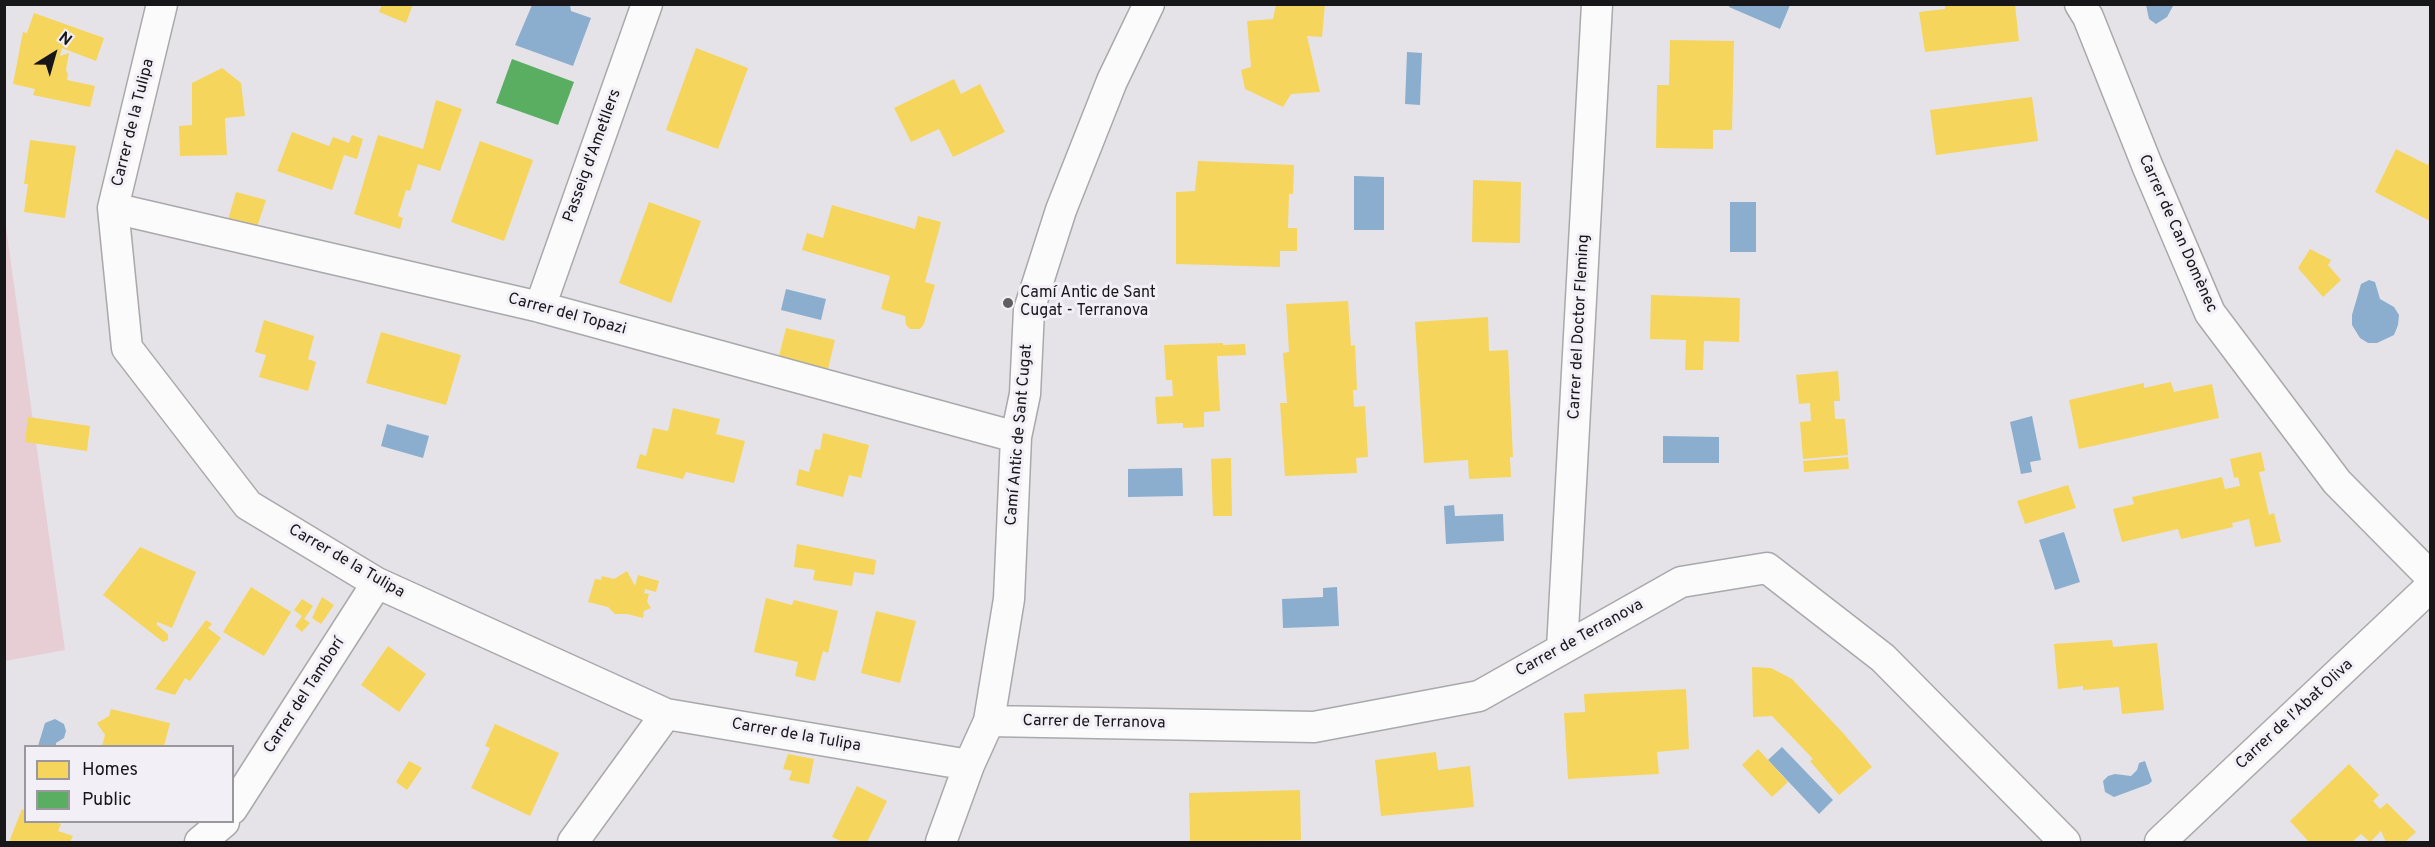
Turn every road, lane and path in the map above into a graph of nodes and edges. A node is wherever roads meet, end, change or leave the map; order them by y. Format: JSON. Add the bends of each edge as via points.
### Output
{"nodes":[{"id":1,"x":162,"y":4,"type":"edge"},
{"id":2,"x":647,"y":4,"type":"edge"},
{"id":3,"x":1149,"y":4,"type":"edge"},
{"id":4,"x":1597,"y":4,"type":"edge"},
{"id":5,"x":2080,"y":4,"type":"edge"},
{"id":6,"x":113,"y":208,"type":"junction"},
{"id":7,"x":540,"y":307,"type":"junction"},
{"id":8,"x":1016,"y":437,"type":"junction"},
{"id":9,"x":2430,"y":576,"type":"edge"},
{"id":10,"x":377,"y":584,"type":"junction"},
{"id":11,"x":2430,"y":587,"type":"edge"},
{"id":12,"x":1562,"y":650,"type":"junction"},
{"id":13,"x":666,"y":714,"type":"junction"},
{"id":14,"x":989,"y":721,"type":"junction"},
{"id":15,"x":969,"y":765,"type":"junction"},
{"id":16,"x":234,"y":806,"type":"edge"},
{"id":17,"x":223,"y":823,"type":"edge"},
{"id":18,"x":200,"y":843,"type":"edge"},
{"id":19,"x":573,"y":843,"type":"edge"},
{"id":20,"x":941,"y":843,"type":"edge"},
{"id":21,"x":2065,"y":843,"type":"edge"},
{"id":22,"x":2160,"y":843,"type":"edge"}],
"edges":[{"from":1,"to":6,"type":"street","name":"Carrer de la Tulipa"},
{"from":2,"to":7,"type":"street","name":"Passeig d'Ametllers"},
{"from":3,"to":8,"type":"street","name":"Camí Antic de Sant Cugat","via":[[1112,81],[1029,310],[1025,394]]},
{"from":4,"to":12,"type":"street","name":"Carrer del Doctor Fleming"},
{"from":5,"to":9,"type":"street","name":"Carrer de Can Domènec","via":[[2210,313],[2337,482]]},
{"from":6,"to":7,"type":"street","name":"Carrer del Topazi"},
{"from":6,"to":10,"type":"street","name":"Carrer de la Tulipa","via":[[127,348],[248,505]]},
{"from":7,"to":8,"type":"street","name":"Carrer del Topazi"},
{"from":8,"to":14,"type":"street","name":"Camí Antic de Sant Cugat","via":[[1009,598]]},
{"from":10,"to":13,"type":"street","name":"Carrer de la Tulipa"},
{"from":10,"to":16,"type":"street","name":"Carrer del Tamborí"},
{"from":11,"to":22,"type":"street","name":"Carrer de l'Abat Oliva"},
{"from":12,"to":14,"type":"street","name":"Carrer de Terranova","via":[[1479,696],[1314,727]]},
{"from":12,"to":21,"type":"street","name":"Carrer de Terranova","via":[[1681,582],[1767,568],[1883,658]]},
{"from":13,"to":15,"type":"street","name":"Carrer de la Tulipa"},
{"from":13,"to":19,"type":"street"},
{"from":14,"to":15,"type":"street","name":"Camí Antic de Sant Cugat"},
{"from":15,"to":20,"type":"street","name":"Camí Antic de Sant Cugat"},
{"from":17,"to":18,"type":"street"}]}
